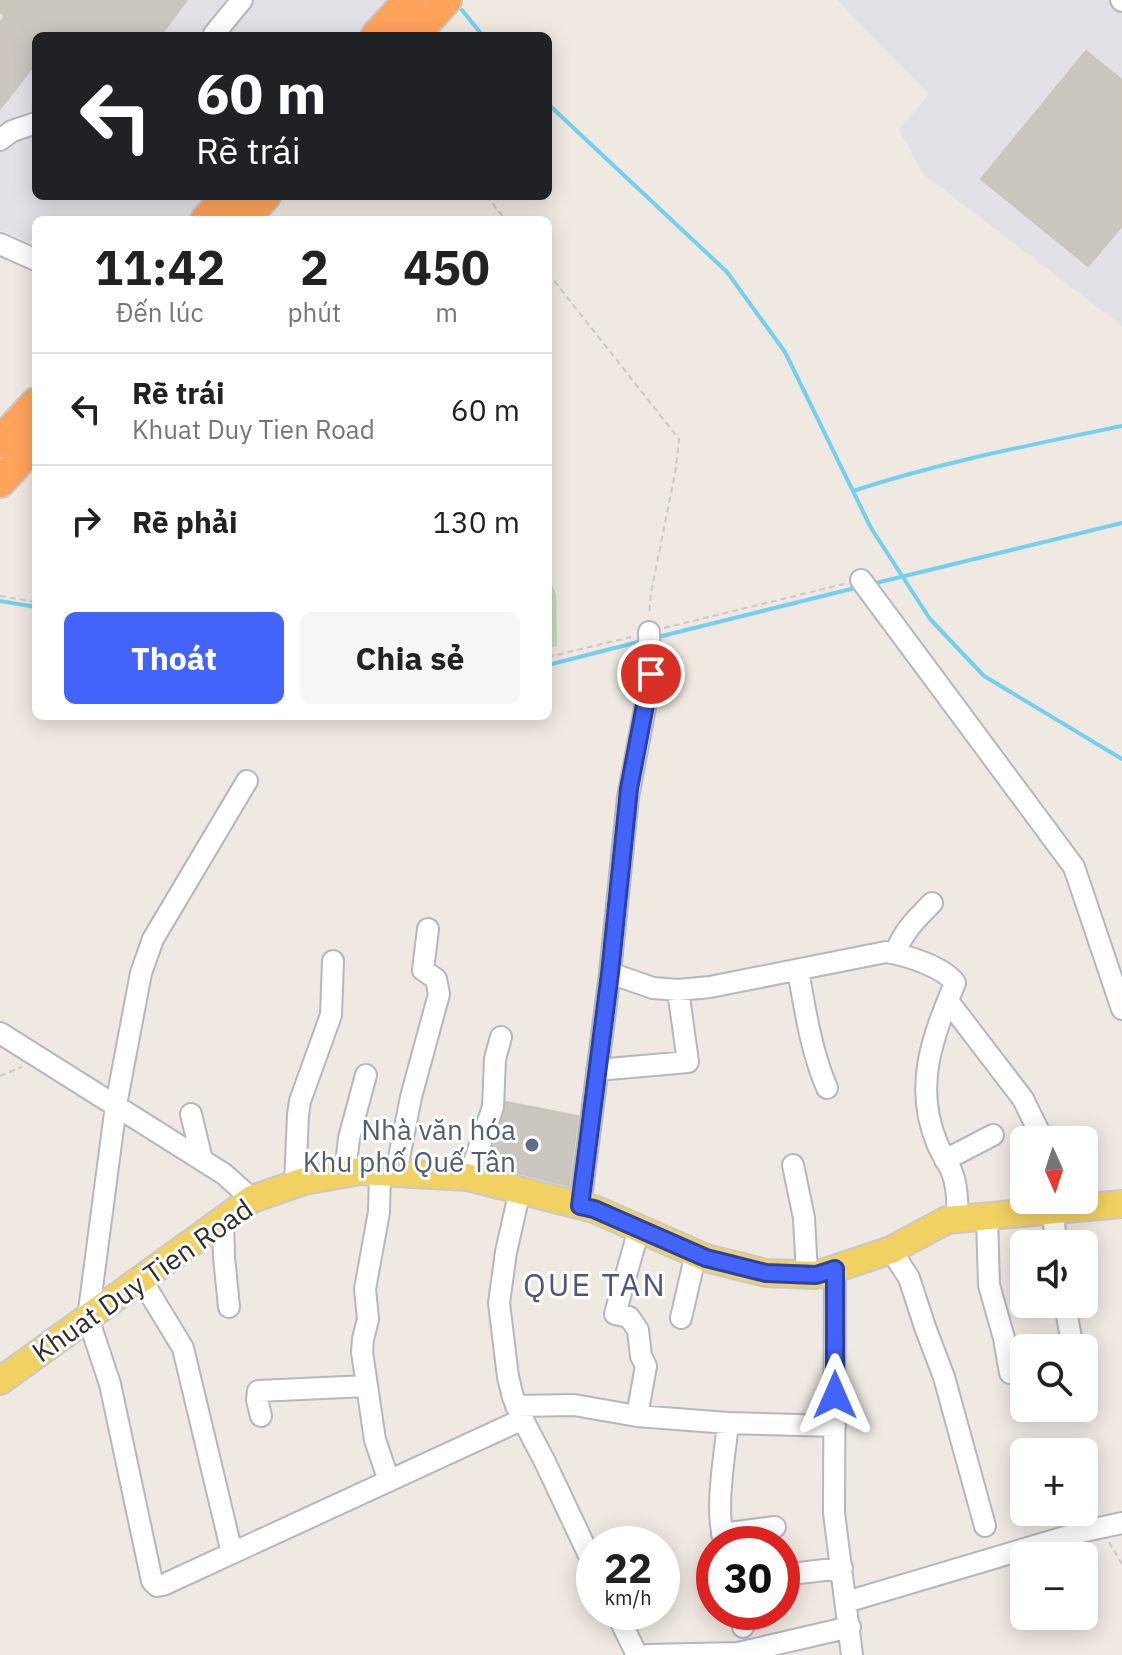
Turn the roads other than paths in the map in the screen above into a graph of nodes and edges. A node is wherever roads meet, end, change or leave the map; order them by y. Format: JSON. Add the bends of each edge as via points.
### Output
{"nodes":[{"id":1,"x":242,"y":0,"type":"edge"},
{"id":2,"x":409,"y":0,"type":"edge"},
{"id":3,"x":446,"y":0,"type":"edge"},
{"id":4,"x":216,"y":32,"type":"edge"},
{"id":5,"x":380,"y":32,"type":"edge"},
{"id":6,"x":417,"y":32,"type":"edge"},
{"id":7,"x":32,"y":124,"type":"edge"},
{"id":8,"x":0,"y":140,"type":"edge"},
{"id":9,"x":224,"y":200,"type":"edge"},
{"id":10,"x":261,"y":200,"type":"edge"},
{"id":11,"x":210,"y":216,"type":"edge"},
{"id":12,"x":247,"y":216,"type":"edge"},
{"id":13,"x":0,"y":244,"type":"edge"},
{"id":14,"x":32,"y":258,"type":"edge"},
{"id":15,"x":32,"y":407,"type":"edge"},
{"id":16,"x":0,"y":442,"type":"edge"},
{"id":17,"x":32,"y":447,"type":"edge"},
{"id":18,"x":0,"y":482,"type":"edge"},
{"id":19,"x":865,"y":586,"type":"road end"},
{"id":20,"x":649,"y":639,"type":"road end"},
{"id":21,"x":247,"y":781,"type":"dead end"},
{"id":22,"x":932,"y":903,"type":"dead end"},
{"id":23,"x":428,"y":929,"type":"dead end"},
{"id":24,"x":895,"y":953,"type":"junction"},
{"id":25,"x":333,"y":961,"type":"dead end"},
{"id":26,"x":798,"y":970,"type":"junction"},
{"id":27,"x":610,"y":973,"type":"junction"},
{"id":28,"x":678,"y":990,"type":"junction"},
{"id":29,"x":952,"y":992,"type":"junction"},
{"id":30,"x":1122,"y":1009,"type":"edge"},
{"id":31,"x":0,"y":1033,"type":"edge"},
{"id":32,"x":501,"y":1037,"type":"dead end"},
{"id":33,"x":597,"y":1070,"type":"junction"},
{"id":34,"x":366,"y":1075,"type":"dead end"},
{"id":35,"x":827,"y":1088,"type":"dead end"},
{"id":36,"x":116,"y":1105,"type":"junction"},
{"id":37,"x":191,"y":1114,"type":"dead end"},
{"id":38,"x":1036,"y":1126,"type":"edge"},
{"id":39,"x":993,"y":1135,"type":"dead end"},
{"id":40,"x":202,"y":1160,"type":"junction"},
{"id":41,"x":945,"y":1160,"type":"junction"},
{"id":42,"x":793,"y":1165,"type":"dead end"},
{"id":43,"x":388,"y":1173,"type":"junction"},
{"id":44,"x":345,"y":1174,"type":"junction"},
{"id":45,"x":469,"y":1177,"type":"junction"},
{"id":46,"x":295,"y":1184,"type":"junction"},
{"id":47,"x":520,"y":1190,"type":"junction"},
{"id":48,"x":252,"y":1199,"type":"junction"},
{"id":49,"x":1098,"y":1204,"type":"edge"},
{"id":50,"x":1122,"y":1204,"type":"edge"},
{"id":51,"x":580,"y":1206,"type":"junction"},
{"id":52,"x":1010,"y":1213,"type":"edge"},
{"id":53,"x":987,"y":1217,"type":"junction"},
{"id":54,"x":958,"y":1219,"type":"junction"},
{"id":55,"x":223,"y":1220,"type":"junction"},
{"id":56,"x":639,"y":1229,"type":"junction"},
{"id":57,"x":891,"y":1250,"type":"junction"},
{"id":58,"x":696,"y":1253,"type":"junction"},
{"id":59,"x":835,"y":1269,"type":"junction"},
{"id":60,"x":807,"y":1274,"type":"junction"},
{"id":61,"x":141,"y":1279,"type":"junction"},
{"id":62,"x":229,"y":1307,"type":"dead end"},
{"id":63,"x":88,"y":1318,"type":"junction"},
{"id":64,"x":681,"y":1318,"type":"dead end"},
{"id":65,"x":1010,"y":1373,"type":"dead end"},
{"id":66,"x":0,"y":1381,"type":"edge"},
{"id":67,"x":367,"y":1386,"type":"junction"},
{"id":68,"x":520,"y":1412,"type":"junction"},
{"id":69,"x":261,"y":1416,"type":"dead end"},
{"id":70,"x":637,"y":1416,"type":"junction"},
{"id":71,"x":728,"y":1423,"type":"junction"},
{"id":72,"x":835,"y":1426,"type":"junction"},
{"id":73,"x":389,"y":1481,"type":"junction"},
{"id":74,"x":1122,"y":1523,"type":"edge"},
{"id":75,"x":722,"y":1526,"type":"edge"},
{"id":76,"x":985,"y":1526,"type":"dead end"},
{"id":77,"x":576,"y":1528,"type":"edge"},
{"id":78,"x":232,"y":1553,"type":"junction"},
{"id":79,"x":842,"y":1568,"type":"junction"},
{"id":80,"x":800,"y":1573,"type":"edge"},
{"id":81,"x":846,"y":1602,"type":"junction"},
{"id":82,"x":850,"y":1627,"type":"junction"},
{"id":83,"x":625,"y":1630,"type":"edge"},
{"id":84,"x":637,"y":1655,"type":"edge"},
{"id":85,"x":647,"y":1655,"type":"edge"},
{"id":86,"x":852,"y":1655,"type":"edge"}],
"edges":[{"from":1,"to":4,"type":"street"},
{"from":2,"to":5,"type":"highway"},
{"from":3,"to":6,"type":"highway"},
{"from":7,"to":8,"type":"street"},
{"from":9,"to":11,"type":"highway"},
{"from":10,"to":12,"type":"highway"},
{"from":13,"to":14,"type":"street"},
{"from":15,"to":16,"type":"highway"},
{"from":17,"to":18,"type":"highway"},
{"from":19,"to":30,"type":"street","via":[[1078,875]]},
{"from":20,"to":27,"type":"street","via":[[650,682],[629,789]]},
{"from":21,"to":36,"type":"street","via":[[153,939],[141,973]]},
{"from":22,"to":24,"type":"street","via":[[901,937]]},
{"from":23,"to":43,"type":"street","via":[[423,970],[436,979],[439,994]]},
{"from":24,"to":26,"type":"street"},
{"from":24,"to":29,"type":"street","via":[[949,975]]},
{"from":25,"to":46,"type":"street","via":[[331,1015],[300,1101]]},
{"from":26,"to":28,"type":"street"},
{"from":26,"to":35,"type":"street"},
{"from":27,"to":28,"type":"street","via":[[653,988]]},
{"from":27,"to":33,"type":"street"},
{"from":28,"to":33,"type":"street","via":[[688,1062]]},
{"from":29,"to":38,"type":"street"},
{"from":29,"to":41,"type":"street","via":[[931,1048],[925,1082],[928,1113]]},
{"from":31,"to":36,"type":"street"},
{"from":32,"to":45,"type":"street","via":[[493,1107]]},
{"from":33,"to":51,"type":"street"},
{"from":34,"to":44,"type":"street"},
{"from":36,"to":40,"type":"street"},
{"from":36,"to":63,"type":"street"},
{"from":37,"to":40,"type":"street"},
{"from":39,"to":41,"type":"street"},
{"from":40,"to":48,"type":"street"},
{"from":41,"to":54,"type":"street","via":[[956,1190]]},
{"from":42,"to":60,"type":"street","via":[[804,1218]]},
{"from":43,"to":44,"type":"main road","name":"Khuat Duy Tien Road"},
{"from":43,"to":45,"type":"main road","name":"Khuat Duy Tien Road"},
{"from":43,"to":67,"type":"street","via":[[365,1289],[368,1319],[362,1352]]},
{"from":44,"to":46,"type":"main road","name":"Khuat Duy Tien Road"},
{"from":45,"to":47,"type":"main road","name":"Khuat Duy Tien Road"},
{"from":46,"to":48,"type":"main road","name":"Khuat Duy Tien Road"},
{"from":47,"to":51,"type":"main road","name":"Khuat Duy Tien Road"},
{"from":47,"to":68,"type":"street","via":[[499,1303],[508,1377]]},
{"from":48,"to":55,"type":"main road","name":"Khuat Duy Tien Road"},
{"from":49,"to":50,"type":"main road","name":"Khuat Duy Tien Road"},
{"from":51,"to":56,"type":"main road","name":"Khuat Duy Tien Road"},
{"from":52,"to":53,"type":"main road","name":"Khuat Duy Tien Road"},
{"from":53,"to":54,"type":"main road","name":"Khuat Duy Tien Road"},
{"from":53,"to":65,"type":"street","via":[[989,1285]]},
{"from":54,"to":57,"type":"main road","name":"Khuat Duy Tien Road"},
{"from":55,"to":61,"type":"main road","name":"Khuat Duy Tien Road"},
{"from":55,"to":62,"type":"street"},
{"from":56,"to":58,"type":"main road","name":"Khuat Duy Tien Road"},
{"from":56,"to":70,"type":"street","via":[[615,1314],[629,1317],[638,1330],[646,1366]]},
{"from":57,"to":59,"type":"main road","name":"Khuat Duy Tien Road"},
{"from":57,"to":76,"type":"street","via":[[909,1278],[944,1377]]},
{"from":58,"to":60,"type":"main road","name":"Khuat Duy Tien Road","via":[[766,1273]]},
{"from":58,"to":64,"type":"street"},
{"from":59,"to":60,"type":"main road","name":"Khuat Duy Tien Road"},
{"from":59,"to":72,"type":"street"},
{"from":61,"to":63,"type":"main road","name":"Khuat Duy Tien Road"},
{"from":61,"to":78,"type":"street","via":[[183,1348]]},
{"from":63,"to":66,"type":"main road","name":"Khuat Duy Tien Road"},
{"from":63,"to":78,"type":"street","via":[[110,1384],[152,1581],[163,1585]]},
{"from":67,"to":69,"type":"street","via":[[258,1391]]},
{"from":67,"to":73,"type":"street","via":[[375,1440]]},
{"from":68,"to":70,"type":"street","via":[[574,1405]]},
{"from":68,"to":73,"type":"street"},
{"from":68,"to":77,"type":"street"},
{"from":70,"to":71,"type":"street"},
{"from":71,"to":72,"type":"street"},
{"from":71,"to":75,"type":"street"},
{"from":72,"to":79,"type":"street","via":[[834,1513]]},
{"from":73,"to":78,"type":"street"},
{"from":74,"to":81,"type":"street"},
{"from":79,"to":80,"type":"street"},
{"from":79,"to":81,"type":"street"},
{"from":81,"to":82,"type":"street"},
{"from":82,"to":85,"type":"street","via":[[753,1651]]},
{"from":82,"to":86,"type":"street"},
{"from":83,"to":84,"type":"street"}]}
